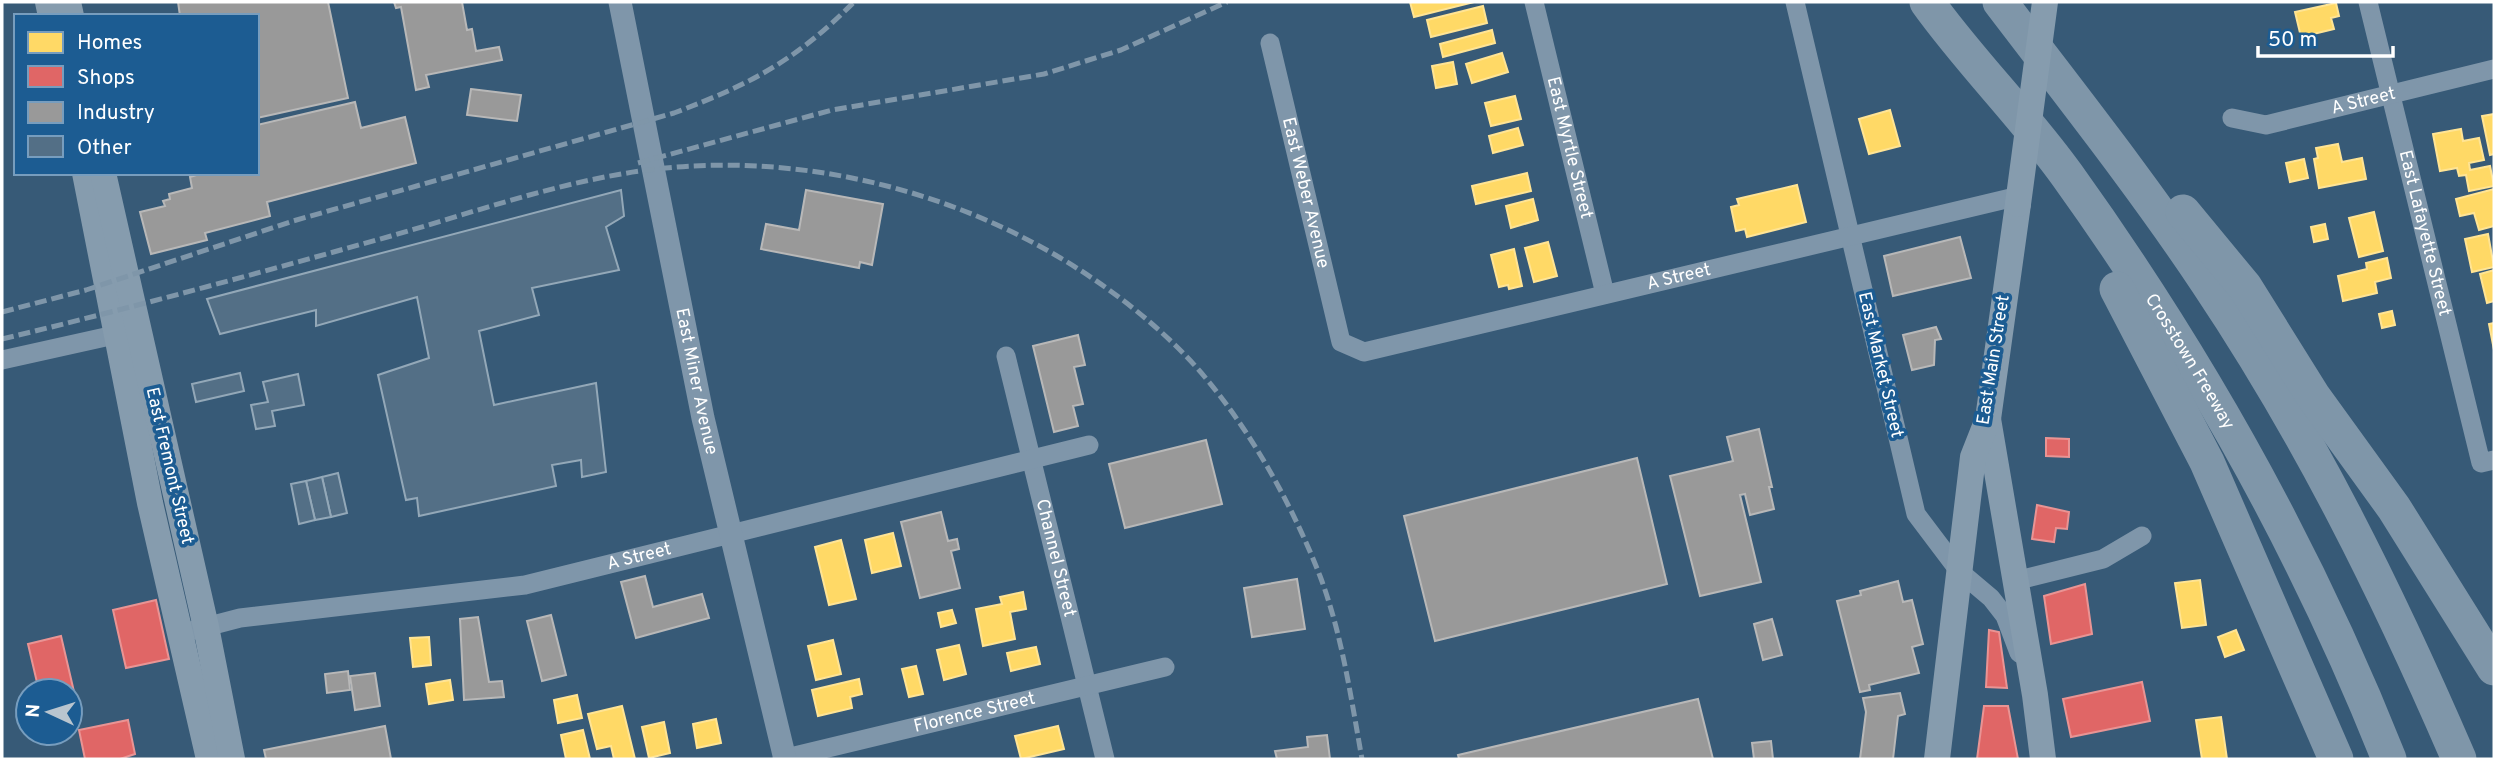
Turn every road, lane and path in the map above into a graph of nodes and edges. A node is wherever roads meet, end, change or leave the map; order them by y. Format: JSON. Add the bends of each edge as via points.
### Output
{"nodes":[{"id":1,"x":620,"y":2,"type":"edge"},
{"id":2,"x":1534,"y":2,"type":"edge"},
{"id":3,"x":1795,"y":2,"type":"edge"},
{"id":4,"x":1927,"y":2,"type":"edge"},
{"id":5,"x":2000,"y":2,"type":"edge"},
{"id":6,"x":2045,"y":2,"type":"edge"},
{"id":7,"x":2368,"y":2,"type":"edge"},
{"id":8,"x":1270,"y":43,"type":"dead end"},
{"id":9,"x":2494,"y":69,"type":"edge"},
{"id":10,"x":2391,"y":94,"type":"junction"},
{"id":11,"x":2232,"y":118,"type":"dead end"},
{"id":12,"x":2108,"y":145,"type":"junction"},
{"id":13,"x":85,"y":175,"type":"edge"},
{"id":14,"x":103,"y":175,"type":"edge"},
{"id":15,"x":2017,"y":199,"type":"junction"},
{"id":16,"x":2088,"y":206,"type":"junction"},
{"id":17,"x":1851,"y":236,"type":"junction"},
{"id":18,"x":1605,"y":294,"type":"junction"},
{"id":19,"x":119,"y":334,"type":"junction"},
{"id":20,"x":1342,"y":342,"type":"joint"},
{"id":21,"x":1006,"y":356,"type":"dead end"},
{"id":22,"x":2,"y":360,"type":"edge"},
{"id":23,"x":1988,"y":419,"type":"junction"},
{"id":24,"x":1089,"y":445,"type":"dead end"},
{"id":25,"x":1032,"y":460,"type":"junction"},
{"id":26,"x":2488,"y":462,"type":"edge"},
{"id":27,"x":731,"y":534,"type":"junction"},
{"id":28,"x":2143,"y":536,"type":"dead end"},
{"id":29,"x":1959,"y":571,"type":"junction"},
{"id":30,"x":2015,"y":581,"type":"junction"},
{"id":31,"x":194,"y":630,"type":"junction"},
{"id":32,"x":1165,"y":667,"type":"dead end"},
{"id":33,"x":2494,"y":668,"type":"edge"},
{"id":34,"x":1087,"y":685,"type":"junction"},
{"id":35,"x":2035,"y":695,"type":"junction"},
{"id":36,"x":209,"y":759,"type":"edge"},
{"id":37,"x":232,"y":759,"type":"edge"},
{"id":38,"x":784,"y":759,"type":"edge"},
{"id":39,"x":1105,"y":759,"type":"edge"},
{"id":40,"x":1937,"y":759,"type":"edge"},
{"id":41,"x":2043,"y":759,"type":"edge"},
{"id":42,"x":2336,"y":759,"type":"edge"},
{"id":43,"x":2389,"y":759,"type":"edge"},
{"id":44,"x":2459,"y":759,"type":"edge"}],
"edges":[{"from":1,"to":27,"type":"street","name":"East Miner Avenue","via":[[703,418]]},
{"from":2,"to":18,"type":"street","name":"East Myrtle Street"},
{"from":3,"to":17,"type":"street","name":"East Market Street"},
{"from":4,"to":16,"type":"highway","name":"Crosstown Freeway"},
{"from":5,"to":12,"type":"highway"},
{"from":6,"to":15,"type":"main road","name":"East Main Street","bridge":true},
{"from":7,"to":10,"type":"street","name":"East Lafayette Street"},
{"from":8,"to":20,"type":"street","name":"East Weber Avenue"},
{"from":9,"to":10,"type":"street","name":"A Street"},
{"from":10,"to":11,"type":"street","name":"A Street","via":[[2266,125]]},
{"from":10,"to":26,"type":"street","name":"East Lafayette Street"},
{"from":12,"to":33,"type":"highway","via":[[2147,169],[2245,287],[2313,396],[2394,508]]},
{"from":12,"to":44,"type":"highway","via":[[2207,282],[2307,445],[2399,620]]},
{"from":13,"to":19,"type":"main road","name":"East Fremont Street"},
{"from":14,"to":31,"type":"main road","name":"East Fremont Street"},
{"from":15,"to":17,"type":"street","name":"A Street"},
{"from":15,"to":23,"type":"main road","name":"East Main Street"},
{"from":16,"to":42,"type":"highway","via":[[2111,277],[2207,462]]},
{"from":16,"to":43,"type":"highway","name":"Crosstown Freeway","via":[[2226,421],[2266,493],[2349,658]]},
{"from":17,"to":18,"type":"street","name":"A Street"},
{"from":17,"to":29,"type":"street","name":"East Market Street","via":[[1916,513]]},
{"from":18,"to":20,"type":"street","name":"A Street","via":[[1364,352]]},
{"from":19,"to":22,"type":"street"},
{"from":19,"to":31,"type":"main road","name":"East Fremont Street","via":[[150,503]]},
{"from":21,"to":25,"type":"street","name":"Channel Street"},
{"from":23,"to":29,"type":"main road","name":"East Main Street","via":[[1973,457]]},
{"from":23,"to":30,"type":"main road","name":"East Market Street"},
{"from":24,"to":25,"type":"street","name":"A Street"},
{"from":25,"to":27,"type":"street","name":"A Street"},
{"from":25,"to":34,"type":"street","name":"Channel Street"},
{"from":27,"to":31,"type":"street","name":"A Street","via":[[525,585],[307,610]]},
{"from":27,"to":38,"type":"street","name":"East Miner Avenue"},
{"from":28,"to":30,"type":"street","via":[[2103,559]]},
{"from":29,"to":35,"type":"street","name":"East Market Street","via":[[2005,616]]},
{"from":29,"to":40,"type":"main road","name":"East Main Street"},
{"from":30,"to":35,"type":"main road","name":"East Market Street"},
{"from":31,"to":36,"type":"main road","name":"East Fremont Street"},
{"from":31,"to":37,"type":"main road","name":"East Fremont Street"},
{"from":32,"to":34,"type":"street","name":"Florence Street"},
{"from":34,"to":38,"type":"street","name":"Florence Street"},
{"from":34,"to":39,"type":"street","name":"Channel Street"},
{"from":35,"to":41,"type":"main road","name":"East Market Street"}]}
